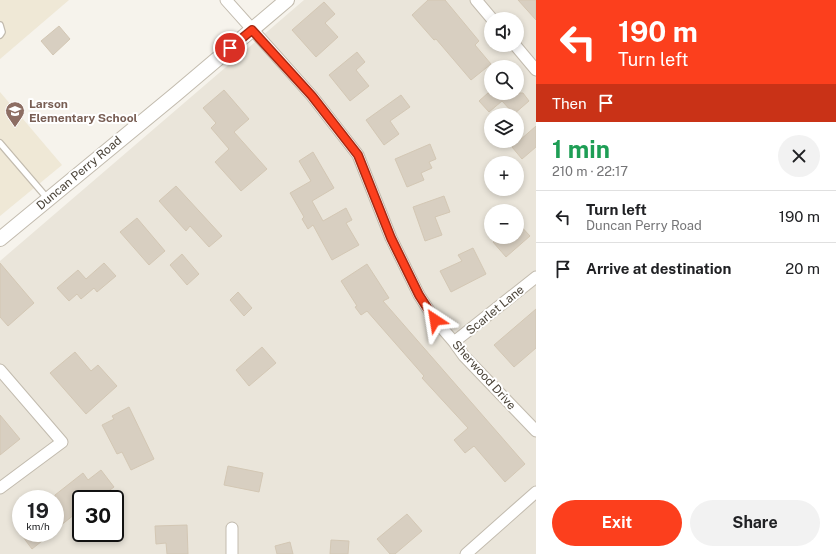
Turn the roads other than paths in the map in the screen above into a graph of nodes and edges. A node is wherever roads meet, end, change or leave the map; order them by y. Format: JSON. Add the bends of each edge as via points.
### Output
{"nodes":[{"id":1,"x":226,"y":0,"type":"edge"},
{"id":2,"x":287,"y":0,"type":"edge"},
{"id":3,"x":476,"y":0,"type":"edge"},
{"id":4,"x":486,"y":12,"type":"edge"},
{"id":5,"x":0,"y":25,"type":"edge"},
{"id":6,"x":252,"y":30,"type":"junction"},
{"id":7,"x":0,"y":34,"type":"edge"},
{"id":8,"x":521,"y":52,"type":"edge"},
{"id":9,"x":536,"y":70,"type":"edge"},
{"id":10,"x":0,"y":143,"type":"edge"},
{"id":11,"x":48,"y":199,"type":"junction"},
{"id":12,"x":0,"y":239,"type":"edge"},
{"id":13,"x":536,"y":277,"type":"edge"},
{"id":14,"x":454,"y":342,"type":"junction"},
{"id":15,"x":0,"y":370,"type":"edge"},
{"id":16,"x":536,"y":431,"type":"edge"},
{"id":17,"x":0,"y":488,"type":"edge"},
{"id":18,"x":536,"y":492,"type":"edge"},
{"id":19,"x":232,"y":528,"type":"dead end"},
{"id":20,"x":232,"y":554,"type":"edge"},
{"id":21,"x":466,"y":554,"type":"edge"}],
"edges":[{"from":1,"to":6,"type":"street","name":"Sherwood Drive"},
{"from":2,"to":6,"type":"street","name":"Duncan Perry Road"},
{"from":3,"to":4,"type":"street"},
{"from":5,"to":7,"type":"lane"},
{"from":6,"to":11,"type":"street","name":"Duncan Perry Road"},
{"from":6,"to":14,"type":"street","name":"Sherwood Drive","via":[[312,96],[358,155],[391,238],[419,295],[435,320]]},
{"from":8,"to":9,"type":"street"},
{"from":10,"to":11,"type":"lane"},
{"from":11,"to":12,"type":"street","name":"Duncan Perry Road"},
{"from":13,"to":14,"type":"street","name":"Scarlet Lane"},
{"from":14,"to":16,"type":"street","name":"Sherwood Drive","via":[[464,356]]},
{"from":15,"to":17,"type":"street","via":[[62,442]]},
{"from":18,"to":21,"type":"street"},
{"from":19,"to":20,"type":"street"}]}
